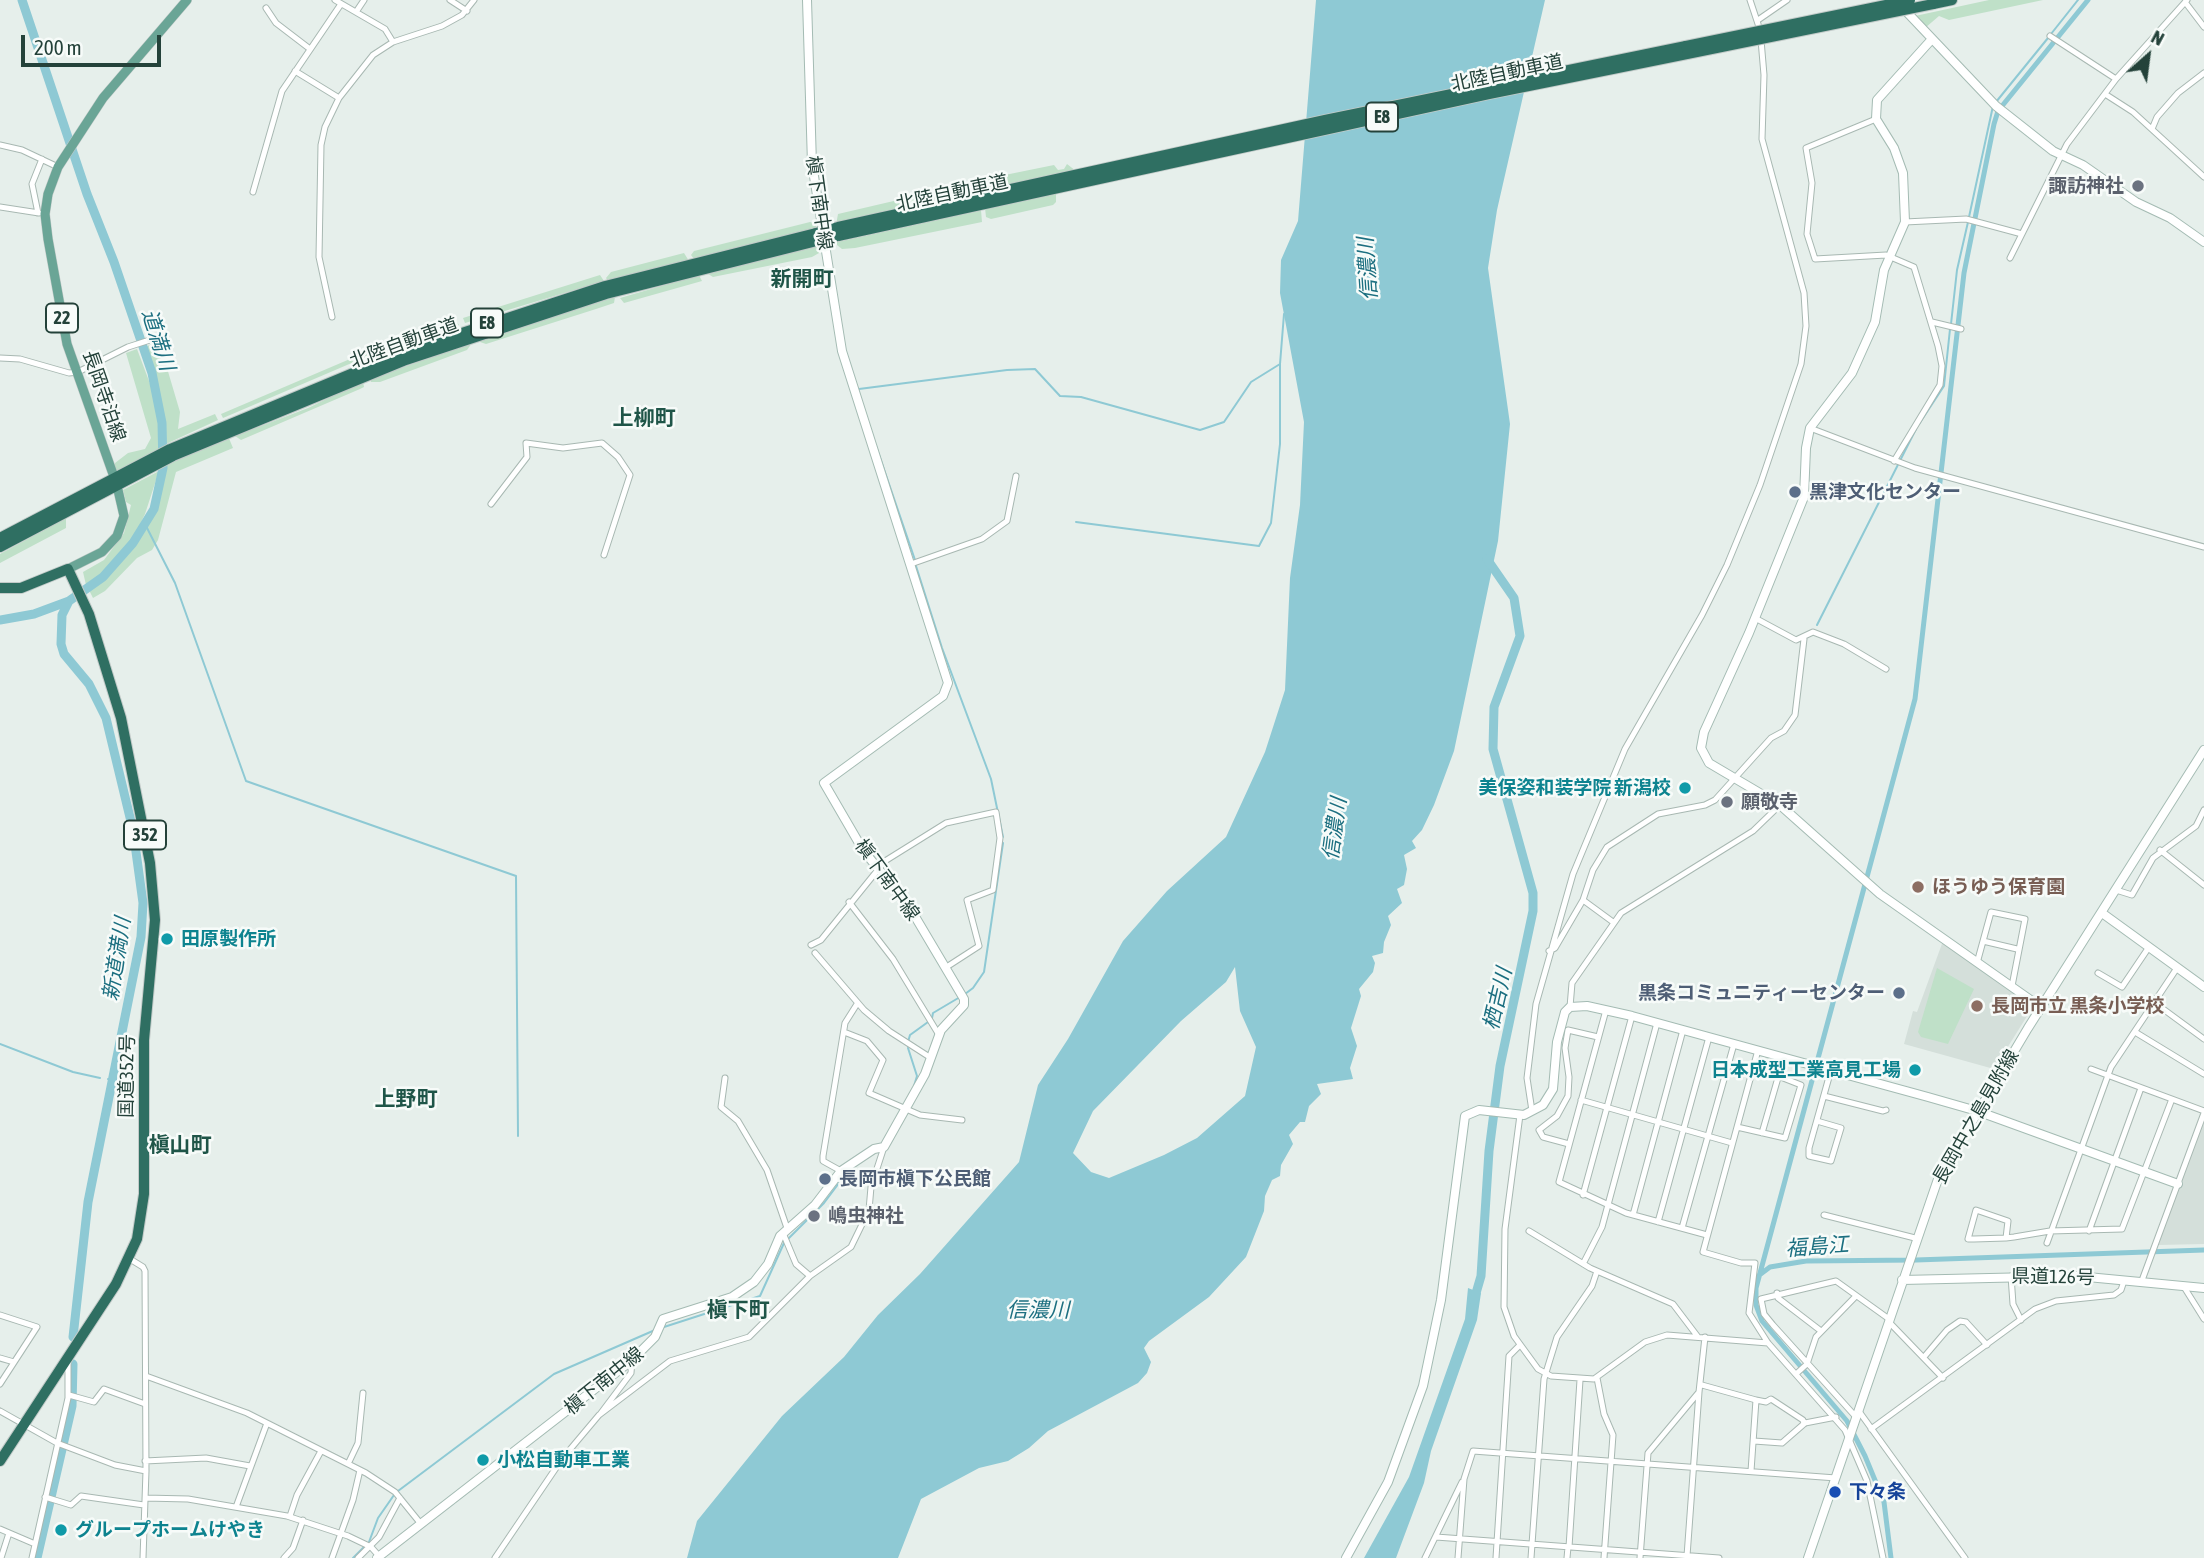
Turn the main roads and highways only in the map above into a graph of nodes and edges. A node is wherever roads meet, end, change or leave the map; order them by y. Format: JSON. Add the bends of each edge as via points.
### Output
{"nodes":[{"id":1,"x":187,"y":0,"type":"edge"},
{"id":2,"x":807,"y":0,"type":"edge"},
{"id":3,"x":1895,"y":0,"type":"edge"},
{"id":4,"x":1910,"y":0,"type":"edge"},
{"id":5,"x":1952,"y":0,"type":"edge"},
{"id":6,"x":1933,"y":39,"type":"junction"},
{"id":7,"x":1077,"y":180,"type":"junction"},
{"id":8,"x":2204,"y":242,"type":"edge"},
{"id":9,"x":148,"y":464,"type":"junction"},
{"id":10,"x":113,"y":474,"type":"dead end"},
{"id":11,"x":118,"y":490,"type":"dead end"},
{"id":12,"x":0,"y":538,"type":"edge"},
{"id":13,"x":0,"y":547,"type":"edge"},
{"id":14,"x":68,"y":569,"type":"junction"},
{"id":15,"x":0,"y":588,"type":"edge"},
{"id":16,"x":2204,"y":750,"type":"edge"},
{"id":17,"x":2102,"y":913,"type":"junction"},
{"id":18,"x":2204,"y":988,"type":"edge"},
{"id":19,"x":2042,"y":1008,"type":"junction"},
{"id":20,"x":1978,"y":1111,"type":"junction"},
{"id":21,"x":2178,"y":1184,"type":"road end"},
{"id":22,"x":1902,"y":1279,"type":"junction"},
{"id":23,"x":2204,"y":1288,"type":"edge"},
{"id":24,"x":0,"y":1461,"type":"edge"},
{"id":25,"x":378,"y":1557,"type":"edge"},
{"id":26,"x":1346,"y":1558,"type":"edge"},
{"id":27,"x":1808,"y":1558,"type":"edge"}],
"edges":[{"from":1,"to":10,"type":"main road","name":"長岡寺泊線","number":"22","via":[[121,74],[77,136],[51,182],[42,214],[75,371]]},
{"from":2,"to":25,"type":"main road","name":"槇下南中線","via":[[812,164],[834,311],[846,366],[948,688],[824,783],[858,843],[905,900],[965,1002],[939,1035],[932,1058],[884,1147],[841,1171],[815,1206],[785,1230],[768,1265],[747,1289],[663,1319],[655,1338],[632,1360]]},
{"from":3,"to":6,"type":"main road"},
{"from":4,"to":7,"type":"highway","name":"北陸自動車道","number":"E8","bridge":true,"via":[[1325,120]]},
{"from":5,"to":7,"type":"highway","name":"北陸自動車道","number":"E8","bridge":true},
{"from":6,"to":8,"type":"main road","via":[[1999,108],[2061,155]]},
{"from":6,"to":19,"type":"main road","via":[[1883,90],[1875,108],[1903,173],[1905,222],[1883,275],[1875,321],[1852,373],[1810,428],[1804,497],[1702,740],[1706,760],[1780,805],[1880,894]]},
{"from":7,"to":9,"type":"highway","name":"北陸自動車道","number":"E8","bridge":true,"via":[[638,277],[466,330],[341,376]]},
{"from":9,"to":12,"type":"highway","name":"北陸自動車道","number":"E8"},
{"from":9,"to":13,"type":"highway","name":"北陸自動車道","number":"E8"},
{"from":11,"to":14,"type":"main road","via":[[124,516],[117,537],[102,552]]},
{"from":14,"to":15,"type":"highway","via":[[21,588]]},
{"from":14,"to":24,"type":"highway","name":"国道352号","number":"352","via":[[102,648],[121,718],[154,889],[144,1040],[144,1194],[130,1259]]},
{"from":16,"to":17,"type":"main road","name":"長岡中之島見附線"},
{"from":17,"to":18,"type":"main road"},
{"from":17,"to":19,"type":"main road","name":"長岡中之島見附線"},
{"from":19,"to":20,"type":"main road","name":"長岡中之島見附線"},
{"from":20,"to":21,"type":"main road"},
{"from":20,"to":22,"type":"main road","name":"長岡中之島見附線","via":[[1942,1170]]},
{"from":20,"to":26,"type":"main road","via":[[1632,1016],[1570,1007],[1560,1028],[1551,1094],[1532,1112],[1472,1111],[1464,1121],[1441,1300],[1423,1386],[1388,1482]]},
{"from":22,"to":23,"type":"main road","name":"県道126号","via":[[2077,1276]]},
{"from":22,"to":27,"type":"main road","name":"長岡中之島見附線"}]}
